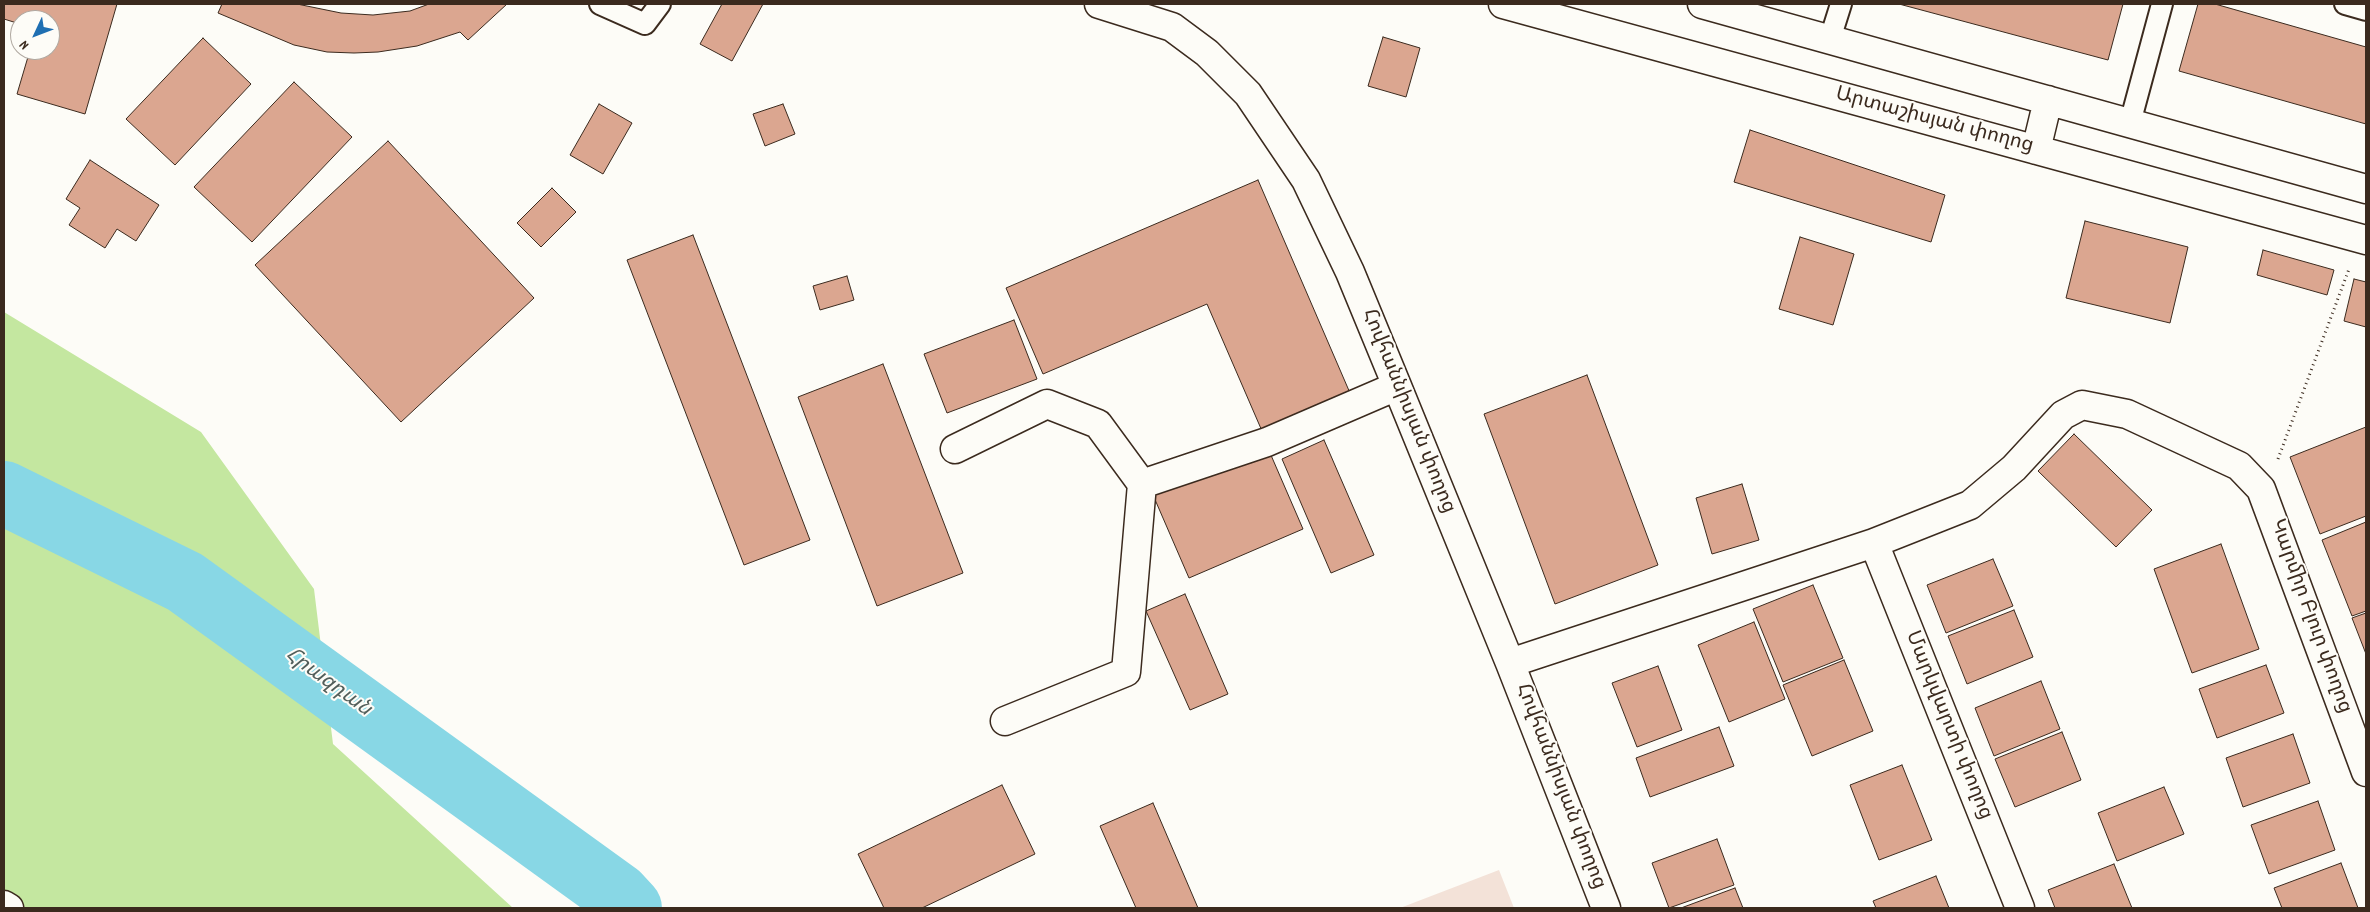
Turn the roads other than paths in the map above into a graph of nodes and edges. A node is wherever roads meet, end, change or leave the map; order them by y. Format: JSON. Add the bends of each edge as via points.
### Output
{"nodes":[{"id":1,"x":600,"y":4,"type":"edge"},
{"id":2,"x":660,"y":4,"type":"edge"},
{"id":3,"x":1099,"y":4,"type":"edge"},
{"id":4,"x":1702,"y":4,"type":"edge"},
{"id":5,"x":1841,"y":4,"type":"edge"},
{"id":6,"x":2162,"y":4,"type":"edge"},
{"id":7,"x":2345,"y":4,"type":"edge"},
{"id":8,"x":1516,"y":6,"type":"edge"},
{"id":9,"x":2366,"y":10,"type":"edge"},
{"id":10,"x":1830,"y":40,"type":"junction"},
{"id":11,"x":2048,"y":100,"type":"junction"},
{"id":12,"x":2130,"y":123,"type":"junction"},
{"id":13,"x":2036,"y":150,"type":"junction"},
{"id":14,"x":2366,"y":189,"type":"edge"},
{"id":15,"x":2366,"y":240,"type":"edge"},
{"id":16,"x":1397,"y":386,"type":"junction"},
{"id":17,"x":955,"y":449,"type":"dead end"},
{"id":18,"x":1142,"y":484,"type":"junction"},
{"id":19,"x":1874,"y":543,"type":"junction"},
{"id":20,"x":1510,"y":663,"type":"junction"},
{"id":21,"x":1006,"y":721,"type":"dead end"},
{"id":22,"x":2366,"y":772,"type":"edge"},
{"id":23,"x":4,"y":904,"type":"edge"},
{"id":24,"x":9,"y":908,"type":"edge"},
{"id":25,"x":1606,"y":908,"type":"edge"},
{"id":26,"x":2020,"y":908,"type":"edge"}],
"edges":[{"from":1,"to":2,"type":"lane","via":[[645,24]]},
{"from":3,"to":16,"type":"street","name":"Հովհաննիսյան փողոց","via":[[1172,27],[1207,53],[1248,94],[1306,180],[1350,272]]},
{"from":4,"to":10,"type":"street"},
{"from":5,"to":10,"type":"lane"},
{"from":6,"to":12,"type":"lane"},
{"from":7,"to":9,"type":"lane"},
{"from":8,"to":13,"type":"street","name":"Արտաշիսյան փողոց"},
{"from":10,"to":11,"type":"street"},
{"from":11,"to":12,"type":"street"},
{"from":11,"to":13,"type":"street"},
{"from":12,"to":14,"type":"street"},
{"from":13,"to":15,"type":"street","name":"Արտաշիսյան փողոց"},
{"from":16,"to":18,"type":"street","via":[[1267,442]]},
{"from":16,"to":20,"type":"street","name":"Հովհաննիսյան փողոց"},
{"from":17,"to":18,"type":"street","via":[[1047,404],[1098,424]]},
{"from":18,"to":21,"type":"street","via":[[1126,672]]},
{"from":19,"to":20,"type":"street"},
{"from":19,"to":22,"type":"street","name":"Կարմիր Բլուր փողոց","via":[[1970,505],[2014,468],[2063,415],[2082,405],[2126,414],[2239,466],[2261,489]]},
{"from":19,"to":26,"type":"street","name":"Մարկվարտի փողոց"},
{"from":20,"to":25,"type":"street","name":"Հովհաննիսյան փողոց"},
{"from":23,"to":24,"type":"street"}]}
